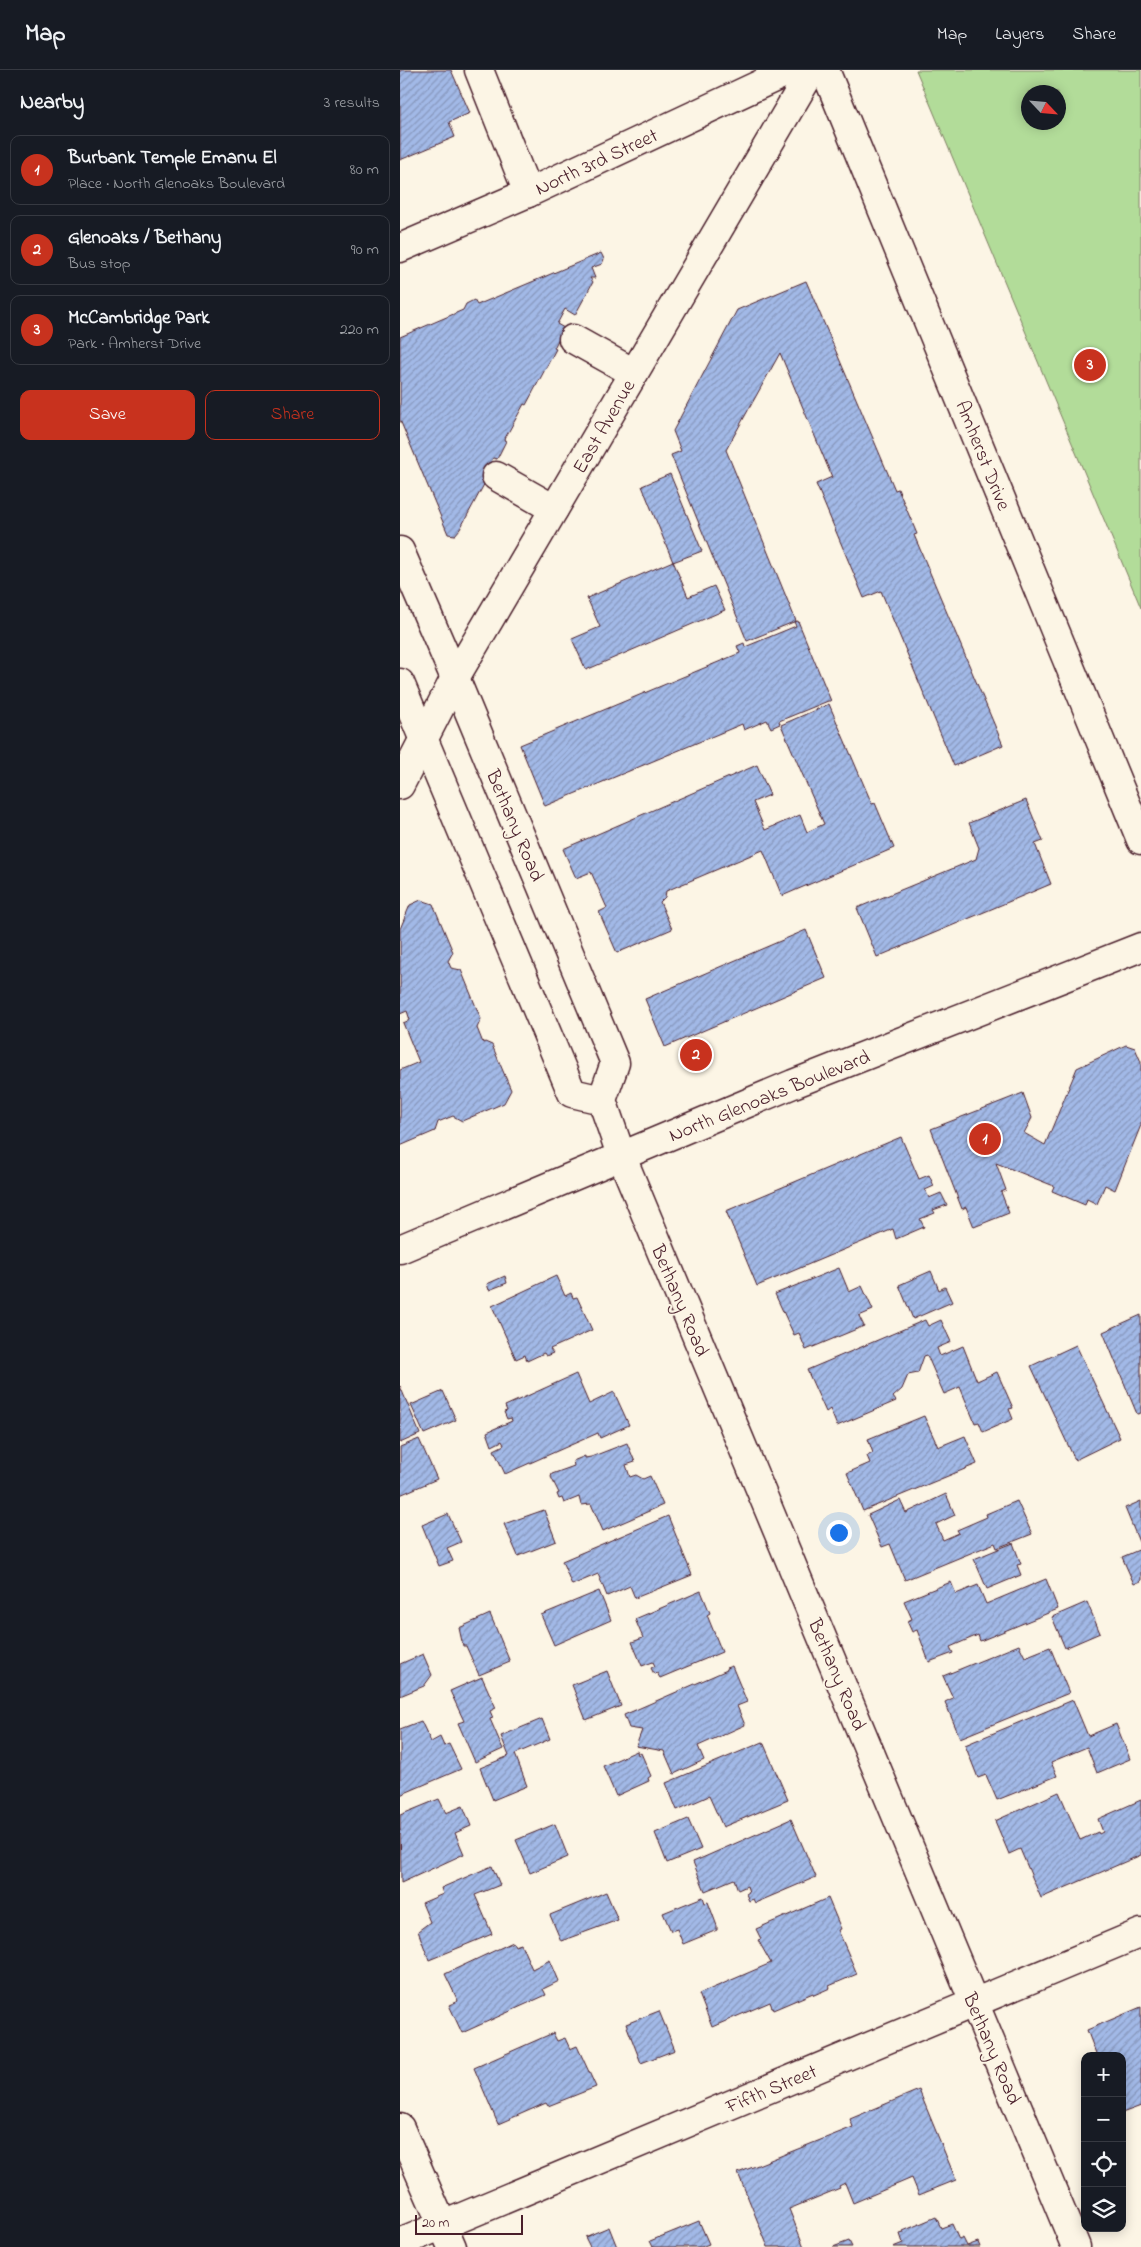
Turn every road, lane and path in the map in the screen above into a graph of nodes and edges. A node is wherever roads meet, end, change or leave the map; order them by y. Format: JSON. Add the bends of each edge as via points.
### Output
{"nodes":[{"id":1,"x":479,"y":70,"type":"edge"},
{"id":2,"x":791,"y":70,"type":"edge"},
{"id":3,"x":812,"y":70,"type":"edge"},
{"id":4,"x":825,"y":70,"type":"edge"},
{"id":5,"x":528,"y":193,"type":"junction"},
{"id":6,"x":400,"y":248,"type":"edge"},
{"id":7,"x":573,"y":339,"type":"dead end"},
{"id":8,"x":634,"y":373,"type":"junction"},
{"id":9,"x":496,"y":476,"type":"dead end"},
{"id":10,"x":554,"y":509,"type":"junction"},
{"id":11,"x":400,"y":550,"type":"edge"},
{"id":12,"x":456,"y":678,"type":"junction"},
{"id":13,"x":400,"y":683,"type":"edge"},
{"id":14,"x":425,"y":740,"type":"junction"},
{"id":15,"x":400,"y":786,"type":"edge"},
{"id":16,"x":1141,"y":840,"type":"edge"},
{"id":17,"x":1141,"y":947,"type":"edge"},
{"id":18,"x":602,"y":1100,"type":"junction"},
{"id":19,"x":621,"y":1155,"type":"junction"},
{"id":20,"x":400,"y":1249,"type":"edge"},
{"id":21,"x":1141,"y":1933,"type":"edge"},
{"id":22,"x":975,"y":2004,"type":"junction"},
{"id":23,"x":400,"y":2128,"type":"edge"},
{"id":24,"x":447,"y":2236,"type":"edge"},
{"id":25,"x":400,"y":2243,"type":"edge"},
{"id":26,"x":1076,"y":2247,"type":"edge"}],
"edges":[{"from":1,"to":5,"type":"street"},
{"from":2,"to":5,"type":"street","name":"North 3rd Street"},
{"from":3,"to":8,"type":"street","name":"East Avenue"},
{"from":4,"to":16,"type":"street","name":"Amherst Drive"},
{"from":5,"to":6,"type":"street","name":"North 3rd Street"},
{"from":7,"to":8,"type":"street"},
{"from":8,"to":10,"type":"street","name":"East Avenue"},
{"from":9,"to":10,"type":"street"},
{"from":10,"to":12,"type":"street","name":"East Avenue"},
{"from":11,"to":12,"type":"street","name":"Bethany Road"},
{"from":12,"to":14,"type":"street","name":"East Avenue"},
{"from":12,"to":18,"type":"street","name":"Bethany Road","via":[[615,1063]]},
{"from":13,"to":14,"type":"street"},
{"from":14,"to":15,"type":"street","name":"East Avenue"},
{"from":14,"to":18,"type":"street","via":[[572,1093]]},
{"from":17,"to":19,"type":"street","name":"North Glenoaks Boulevard"},
{"from":18,"to":19,"type":"street","name":"Bethany Road"},
{"from":19,"to":20,"type":"street","name":"North Glenoaks Boulevard"},
{"from":19,"to":22,"type":"street","name":"Bethany Road"},
{"from":21,"to":22,"type":"street","name":"Fifth Street"},
{"from":22,"to":24,"type":"street","name":"Fifth Street"},
{"from":22,"to":26,"type":"street","name":"Bethany Road"},
{"from":23,"to":24,"type":"street"},
{"from":24,"to":25,"type":"street","name":"Fifth Street"}]}
